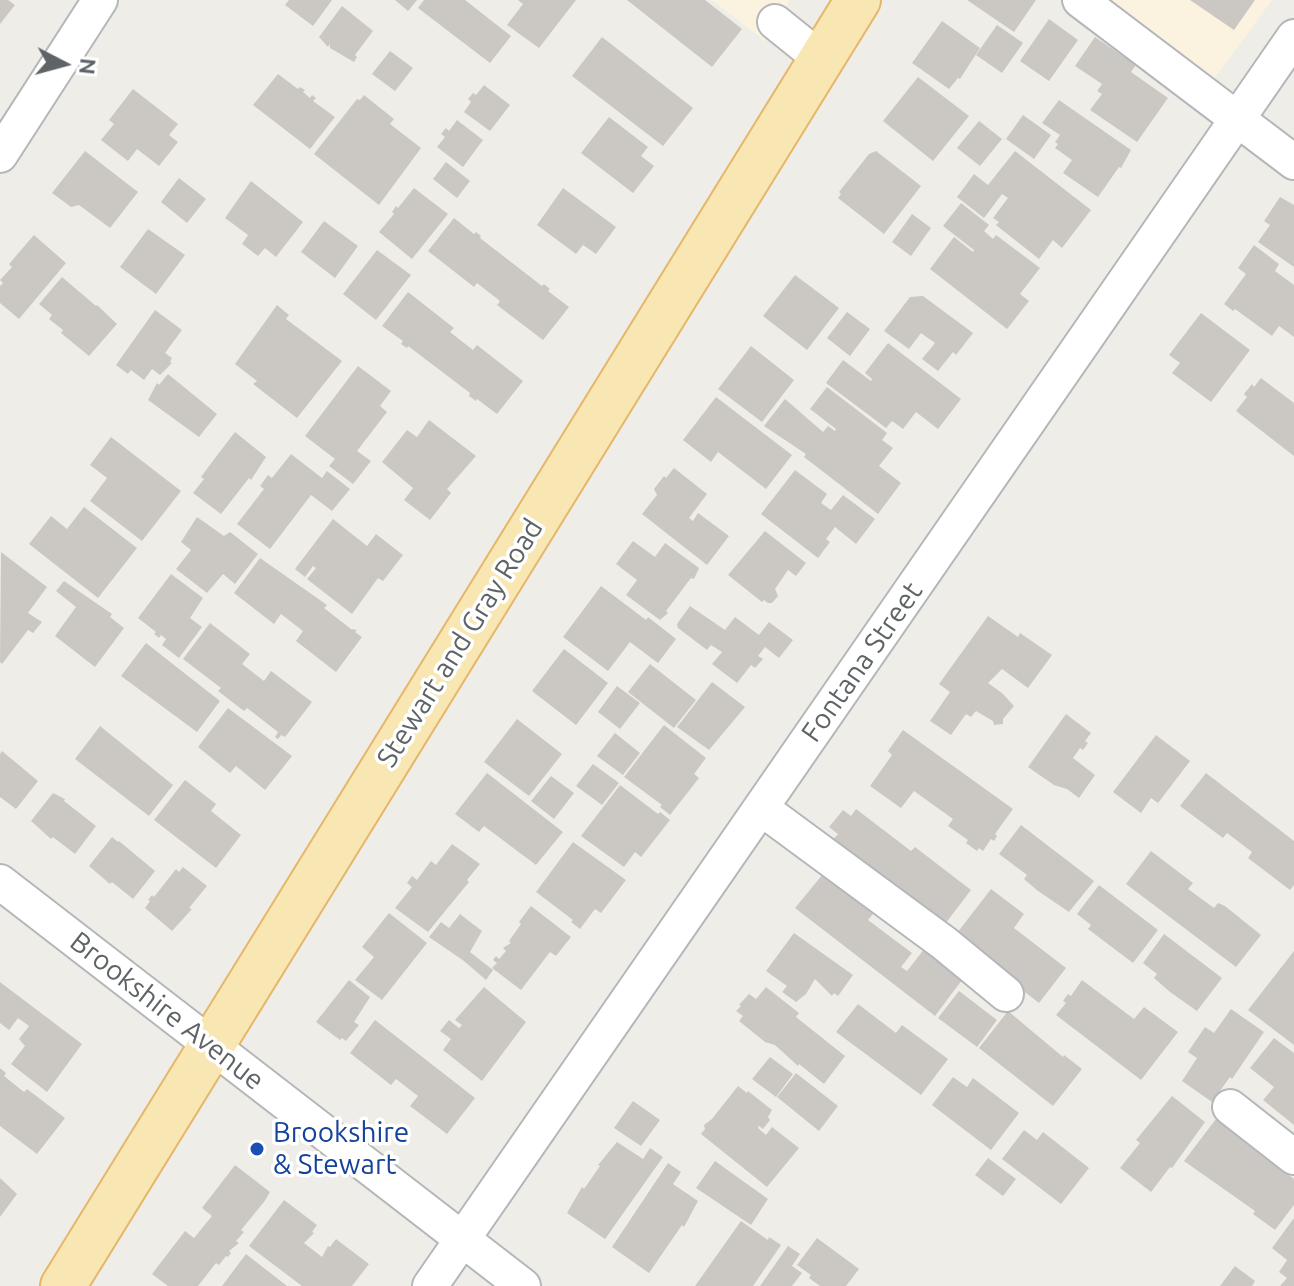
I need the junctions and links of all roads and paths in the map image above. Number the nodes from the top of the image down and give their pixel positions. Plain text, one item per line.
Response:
1 (100, 0) edge
2 (858, 0) edge
3 (1080, 0) edge
4 (775, 22) dead end
5 (1294, 37) edge
6 (821, 59) junction
7 (1238, 117) junction
8 (0, 155) edge
9 (1294, 162) edge
10 (761, 808) junction
11 (0, 882) edge
12 (1006, 994) dead end
13 (211, 1044) junction
14 (1230, 1107) dead end
15 (1294, 1157) edge
16 (462, 1240) junction
17 (63, 1286) edge
18 (430, 1286) edge
19 (523, 1286) edge

1 - 8 street
2 - 6 main road, Stewart and Gray Road
3 - 7 street
4 - 6 street
5 - 7 street, Fontana Street
6 - 13 main road, Stewart and Gray Road
7 - 9 street
7 - 10 street, Fontana Street
10 - 12 street
10 - 16 street, Fontana Street
11 - 13 street, Brookshire Avenue
13 - 16 street, Brookshire Avenue
13 - 17 main road, Stewart and Gray Road
14 - 15 street
16 - 18 street, Fontana Street
16 - 19 street, Brookshire Avenue

